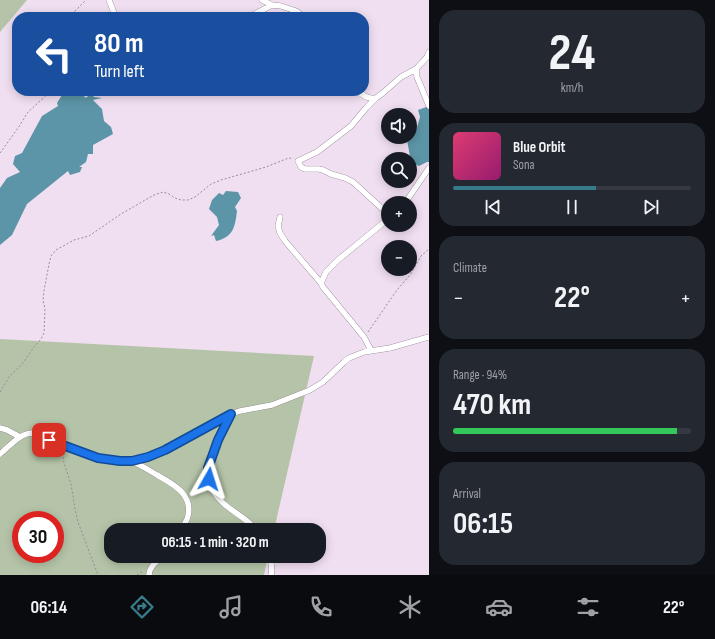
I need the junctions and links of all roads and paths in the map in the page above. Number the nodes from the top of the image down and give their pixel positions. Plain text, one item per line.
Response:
1 (86, 0) edge
2 (109, 0) edge
3 (262, 0) edge
4 (272, 5) junction
5 (74, 12) edge
6 (114, 12) edge
7 (259, 12) edge
8 (297, 12) edge
9 (429, 52) edge
10 (416, 69) junction
11 (46, 96) edge
12 (364, 96) edge
13 (376, 98) junction
14 (429, 106) edge
15 (0, 153) edge
16 (298, 161) junction
17 (429, 168) edge
18 (410, 196) edge
19 (381, 208) edge
20 (280, 217) dead end
21 (381, 225) edge
22 (429, 249) edge
23 (321, 283) junction
24 (364, 337) junction
25 (429, 337) edge
26 (371, 350) junction
27 (0, 392) edge
28 (231, 414) junction
29 (0, 428) edge
30 (20, 437) junction
31 (66, 446) junction
32 (0, 454) edge
33 (132, 461) junction
34 (185, 523) edge
35 (249, 523) edge
36 (155, 563) edge
37 (272, 563) edge
38 (98, 575) edge
39 (149, 575) edge
40 (271, 575) edge

1 - 5 path
2 - 6 street
3 - 4 street
4 - 7 street
4 - 8 street
9 - 10 street
10 - 13 street
10 - 14 street
11 - 15 path
12 - 13 street
13 - 16 street
16 - 19 street
16 - 27 path
17 - 18 street
20 - 23 street
21 - 23 street
22 - 24 path
23 - 24 street
24 - 26 street
25 - 26 street
26 - 28 street
28 - 33 street
28 - 35 street
29 - 30 street
30 - 31 street
30 - 32 street
31 - 33 street
31 - 38 path
33 - 34 street
36 - 39 street
37 - 40 street

